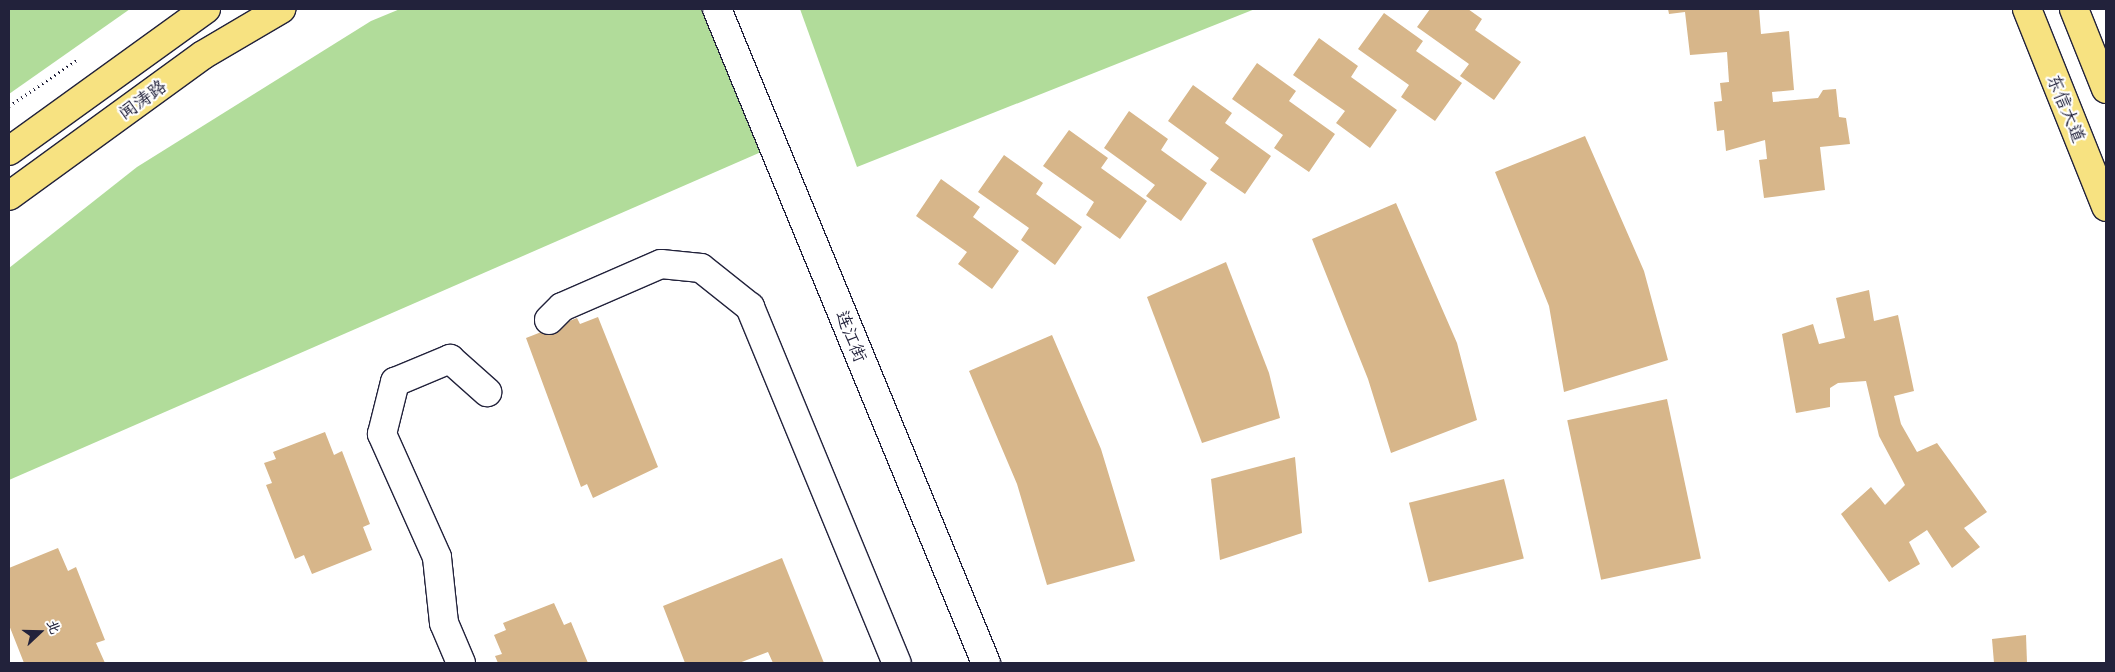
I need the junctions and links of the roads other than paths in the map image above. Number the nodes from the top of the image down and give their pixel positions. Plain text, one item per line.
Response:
1 (206, 9) edge
2 (281, 9) edge
3 (717, 9) edge
4 (2027, 9) edge
5 (2074, 9) edge
6 (2106, 89) edge
7 (9, 151) edge
8 (9, 196) edge
9 (2106, 208) edge
10 (549, 320) dead end
11 (487, 392) dead end
12 (461, 663) edge
13 (897, 663) edge
14 (986, 663) edge

1 - 7 main road, 闻涛路
2 - 8 main road, 闻涛路
3 - 14 street, 连江街
4 - 9 main road, 东信大道
5 - 6 main road
10 - 13 street
11 - 12 street

